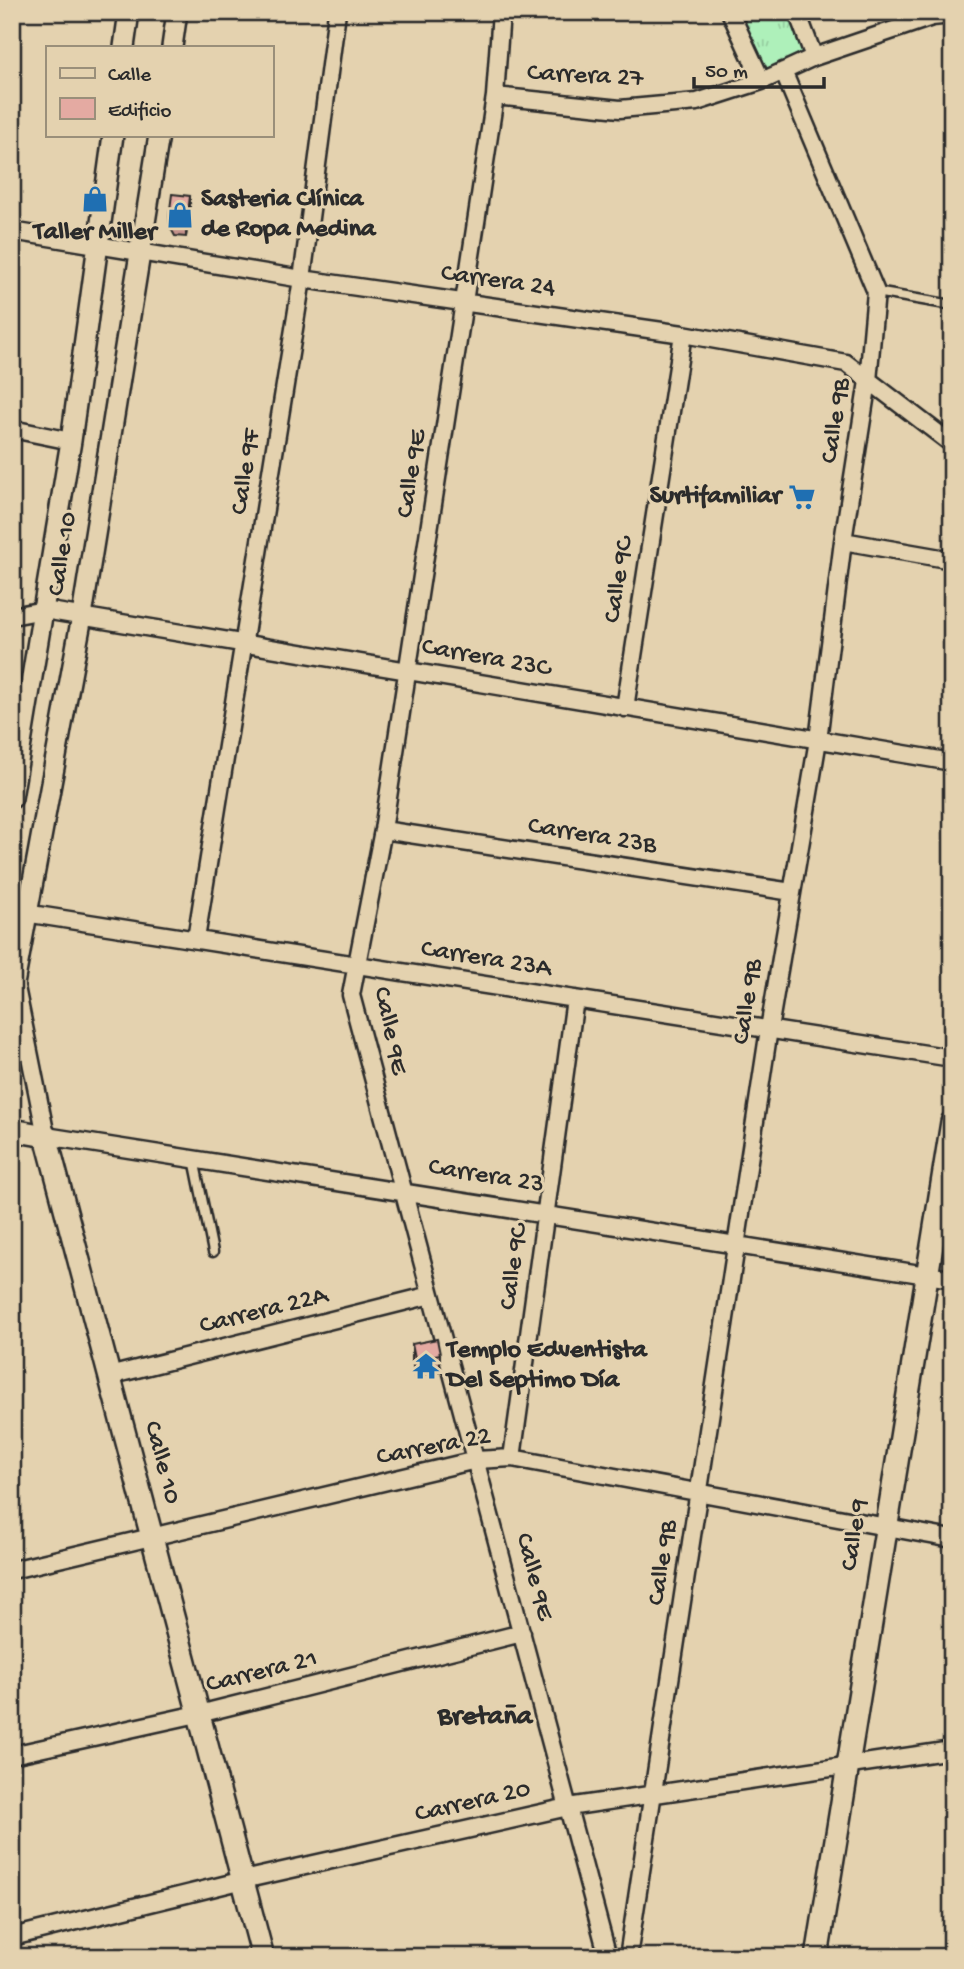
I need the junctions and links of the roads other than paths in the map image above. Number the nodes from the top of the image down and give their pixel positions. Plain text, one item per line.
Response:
1 (129, 12) edge
2 (177, 12) edge
3 (337, 12) edge
4 (501, 12) edge
5 (730, 12) edge
6 (797, 12) edge
7 (932, 15) edge
8 (952, 15) edge
9 (124, 46) edge
10 (172, 46) edge
11 (814, 57) junction
12 (783, 71) junction
13 (762, 81) junction
14 (495, 96) junction
15 (113, 136) edge
16 (159, 136) edge
17 (12, 230) edge
18 (99, 245) junction
19 (142, 252) junction
20 (302, 279) junction
21 (876, 292) junction
22 (464, 302) junction
23 (952, 304) edge
24 (683, 334) junction
25 (869, 381) junction
26 (12, 429) edge
27 (71, 441) junction
28 (952, 444) edge
29 (843, 541) junction
30 (952, 560) edge
31 (44, 610) junction
32 (12, 616) edge
33 (82, 616) junction
34 (244, 643) junction
35 (408, 671) junction
36 (625, 708) junction
37 (818, 740) junction
38 (952, 762) edge
39 (12, 798) edge
40 (383, 830) junction
41 (792, 892) junction
42 (19, 912) edge
43 (196, 939) junction
44 (356, 964) junction
45 (14, 988) edge
46 (575, 999) junction
47 (769, 1030) junction
48 (952, 1058) edge
49 (952, 1122) edge
50 (12, 1130) edge
51 (46, 1136) junction
52 (194, 1159) junction
53 (402, 1192) junction
54 (547, 1215) junction
55 (736, 1245) junction
56 (213, 1252) dead end
57 (929, 1276) junction
58 (952, 1279) edge
59 (431, 1296) junction
60 (109, 1376) junction
61 (512, 1458) junction
62 (476, 1460) junction
63 (701, 1491) junction
64 (885, 1527) junction
65 (153, 1538) junction
66 (952, 1539) edge
67 (12, 1570) edge
68 (522, 1633) junction
69 (198, 1714) junction
70 (952, 1750) edge
71 (12, 1755) edge
72 (848, 1766) junction
73 (652, 1794) junction
74 (568, 1807) junction
75 (243, 1880) junction
76 (12, 1937) edge
77 (263, 1957) edge
78 (608, 1957) edge
79 (628, 1957) edge
80 (817, 1957) edge

1 - 9 street
2 - 10 street
3 - 20 street, Calle 9F
4 - 14 street, Calle 9E
5 - 13 street
6 - 11 street
7 - 8 street, Carrera 27
7 - 11 street, Carrera 27
11 - 12 street, Carrera 27
12 - 13 street, Carrera 27
12 - 21 street, Calle 9B
13 - 14 street, Carrera 27
14 - 22 street, Calle 9E
15 - 18 street, Calle 10
16 - 19 street, Calle 10
17 - 18 street, Carrera 24
18 - 19 street, Carrera 24
18 - 27 street, Calle 10
19 - 20 street, Carrera 24
19 - 33 street, Calle 10
20 - 22 street, Carrera 24
20 - 34 street, Calle 9F
21 - 23 lane
21 - 25 street, Calle 9B
22 - 24 street, Carrera 24
22 - 35 street, Calle 9E
24 - 25 street, Carrera 24
24 - 36 street, Calle 9C
25 - 28 street, Carrera 24
25 - 29 street, Calle 9B
26 - 27 street
27 - 31 street, Calle 10
29 - 30 street
29 - 37 street, Calle 9B
31 - 32 street, Carrera 23C
31 - 33 street, Carrera 23C
31 - 39 street, Calle 10
33 - 34 street, Carrera 23C
33 - 42 street, Calle 10
34 - 35 street, Carrera 23C
34 - 43 street, Calle 9F
35 - 36 street, Carrera 23C
35 - 40 street, Calle 9E
36 - 37 street, Carrera 23C
37 - 38 street, Carrera 23C
37 - 41 street, Calle 9B
40 - 41 street, Carrera 23B
40 - 44 street, Calle 9E
41 - 47 street, Calle 9B
42 - 43 street, Carrera 23A
42 - 45 street, Calle 10
43 - 44 street, Carrera 23A
44 - 46 street, Carrera 23A
44 - 53 street, Calle 9E
45 - 51 street, Calle 10
46 - 47 street, Carrera 23A
46 - 54 street, Calle 9C
47 - 48 street, Carrera 23A
47 - 55 street, Calle 9B
49 - 57 main road, Calle 9
50 - 51 main road, Carrera 23
51 - 52 street, Carrera 23
51 - 60 main road, Calle 10
52 - 53 street, Carrera 23
52 - 56 lane
53 - 54 street, Carrera 23
53 - 59 street, Calle 9E
54 - 55 street, Carrera 23
54 - 61 street, Calle 9C
55 - 57 street, Carrera 23
55 - 63 street, Calle 9B
57 - 58 street, Carrera 23
57 - 64 main road, Calle 9
59 - 60 street, Carrera 22A
59 - 62 street, Calle 9E
60 - 65 main road, Calle 10
61 - 62 street, Carrera 22
61 - 63 street, Carrera 22
62 - 65 street, Carrera 22
62 - 68 street, Calle 9E
63 - 64 street, Carrera 22
63 - 73 street, Calle 9B
64 - 66 street, Carrera 22
64 - 72 main road, Calle 9
65 - 67 street, Carrera 22
65 - 69 main road, Calle 10
68 - 69 street, Carrera 21
68 - 74 street, Calle 9E
69 - 71 street, Carrera 21
69 - 75 main road, Calle 10
70 - 72 street, Carrera 20
72 - 73 street, Carrera 20
72 - 80 main road, Calle 9
73 - 74 street, Carrera 20
73 - 79 street, Calle 9B
74 - 75 street, Carrera 20
74 - 78 street, Calle 9E
75 - 76 street, Carrera 20
75 - 77 main road, Calle 10

